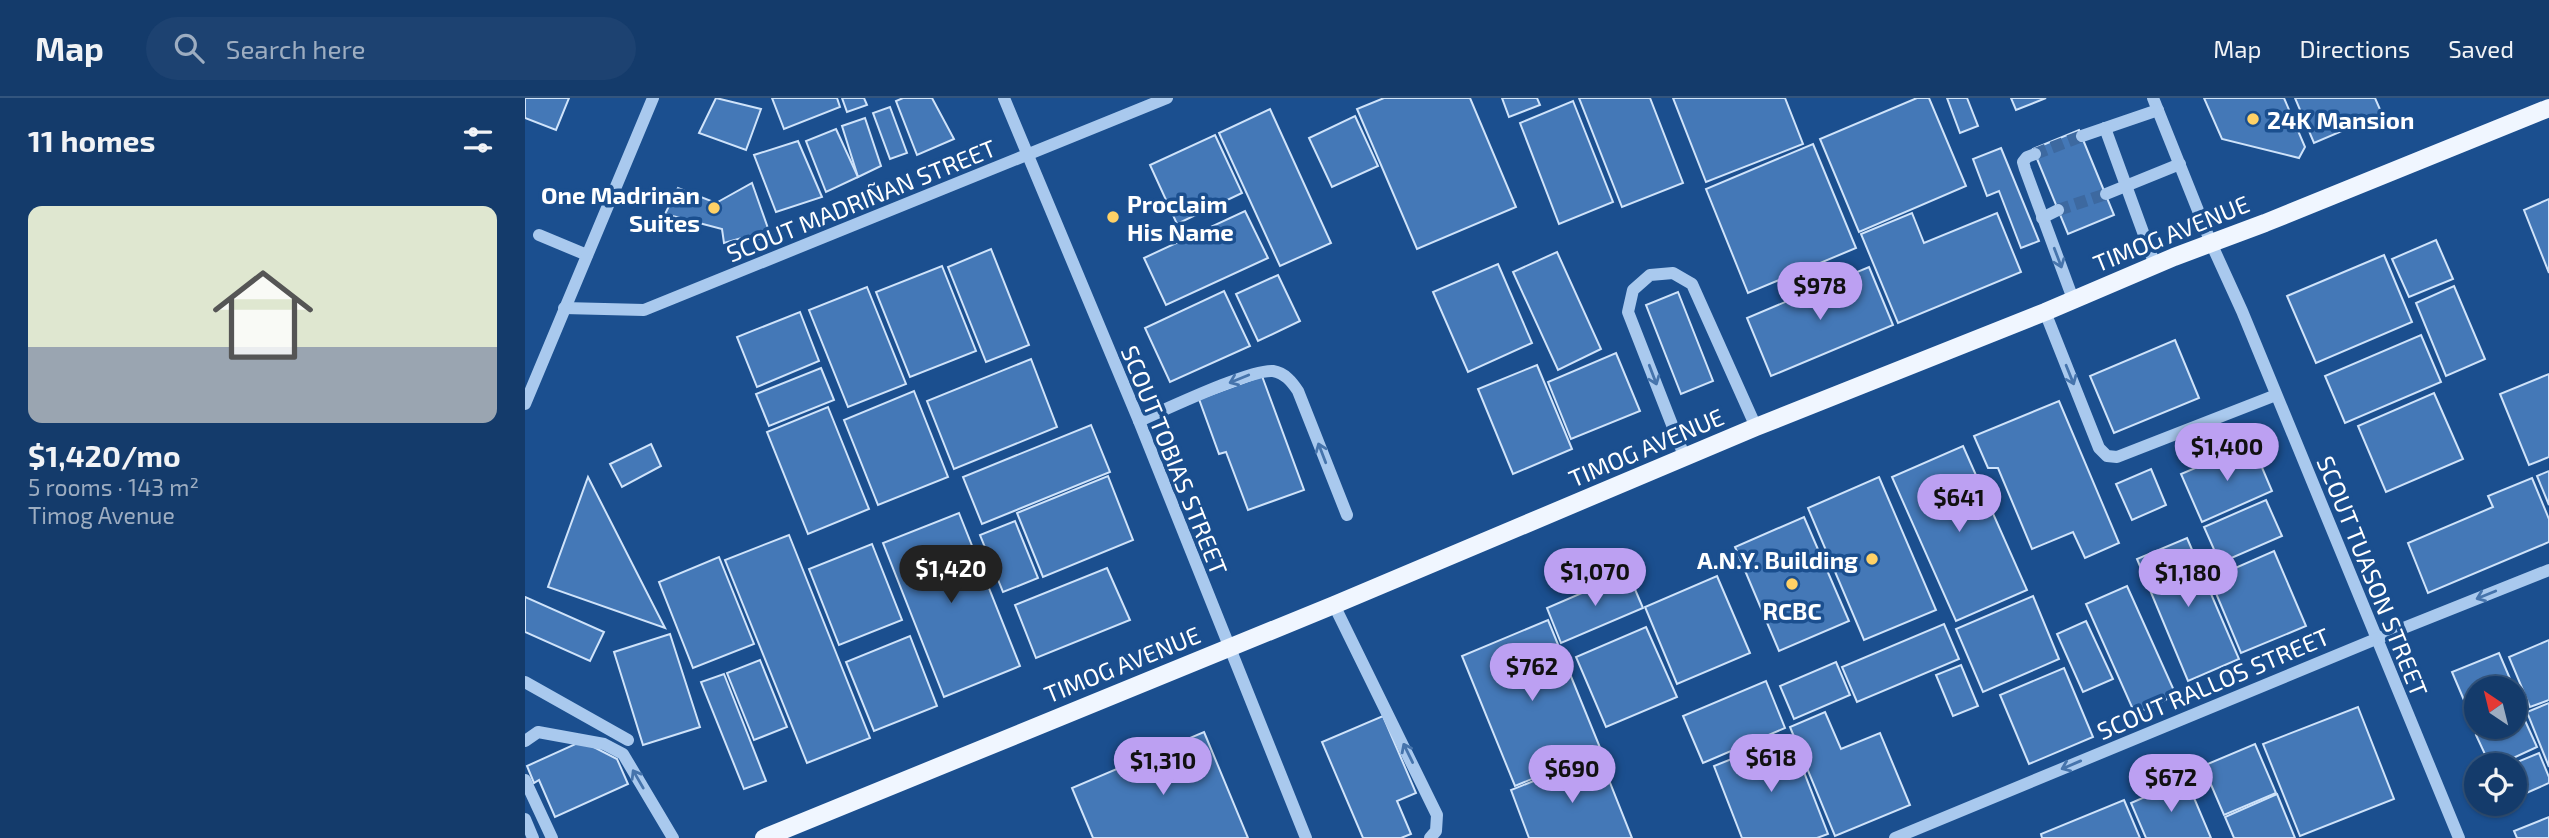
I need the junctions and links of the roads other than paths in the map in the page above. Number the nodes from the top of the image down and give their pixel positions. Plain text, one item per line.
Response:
1 (653, 98) edge
2 (1004, 98) edge
3 (1167, 98) edge
4 (2156, 104) edge
5 (2549, 107) edge
6 (2105, 128) junction
7 (2081, 136) tunnel mouth
8 (2035, 154) dead end
9 (1027, 155) junction
10 (2180, 164) junction
11 (2127, 185) junction
12 (2106, 194) tunnel mouth
13 (2058, 210) tunnel mouth
14 (2042, 218) junction
15 (539, 235) dead end
16 (2211, 243) junction
17 (587, 255) junction
18 (2155, 265) junction
19 (2073, 299) junction
20 (564, 308) junction
21 (2045, 312) junction
22 (2276, 395) junction
23 (525, 404) edge
24 (1139, 421) junction
25 (1756, 427) junction
26 (1685, 458) junction
27 (1347, 515) dead end
28 (2549, 570) edge
29 (1334, 604) junction
30 (2376, 639) junction
31 (1228, 647) junction
32 (525, 682) edge
33 (628, 740) dead end
34 (525, 741) edge
35 (525, 780) edge
36 (525, 819) edge
37 (530, 835) edge
38 (552, 838) edge
39 (673, 838) edge
40 (764, 838) edge
41 (1306, 838) edge
42 (1430, 838) edge
43 (1895, 838) edge
44 (2459, 838) edge

1 - 17 street
2 - 9 street, SCOUT TOBIAS STREET
3 - 9 street, SCOUT MADRIÑAN STREET
4 - 6 street
4 - 10 street, SCOUT TUASON STREET
5 - 16 main road, TIMOG AVENUE
6 - 7 street
6 - 11 street
8 - 14 street
9 - 20 street, SCOUT MADRIÑAN STREET
9 - 24 street, SCOUT TOBIAS STREET
10 - 11 street
10 - 16 street, SCOUT TUASON STREET
11 - 12 street
11 - 18 street
13 - 14 street
14 -> 19 street
15 - 17 street
16 - 18 main road, TIMOG AVENUE
16 - 22 street, SCOUT TUASON STREET
17 - 20 street
18 - 19 main road, TIMOG AVENUE
19 - 21 main road, TIMOG AVENUE
20 - 23 street
21 -> 22 street
21 - 25 main road, TIMOG AVENUE
22 - 30 street, SCOUT TUASON STREET
27 -> 24 street
24 - 31 street, SCOUT TOBIAS STREET
25 - 26 main road, TIMOG AVENUE
25 -> 26 street
26 - 29 main road, TIMOG AVENUE
28 -> 30 street, SCOUT RALLOS STREET
29 - 31 main road, TIMOG AVENUE
42 -> 29 street
30 -> 43 street, SCOUT RALLOS STREET
30 - 44 street, SCOUT TUASON STREET
31 - 40 main road, TIMOG AVENUE
31 - 41 street, SCOUT TOBIAS STREET
32 - 33 street
39 -> 34 street
35 - 38 street
36 - 37 street

